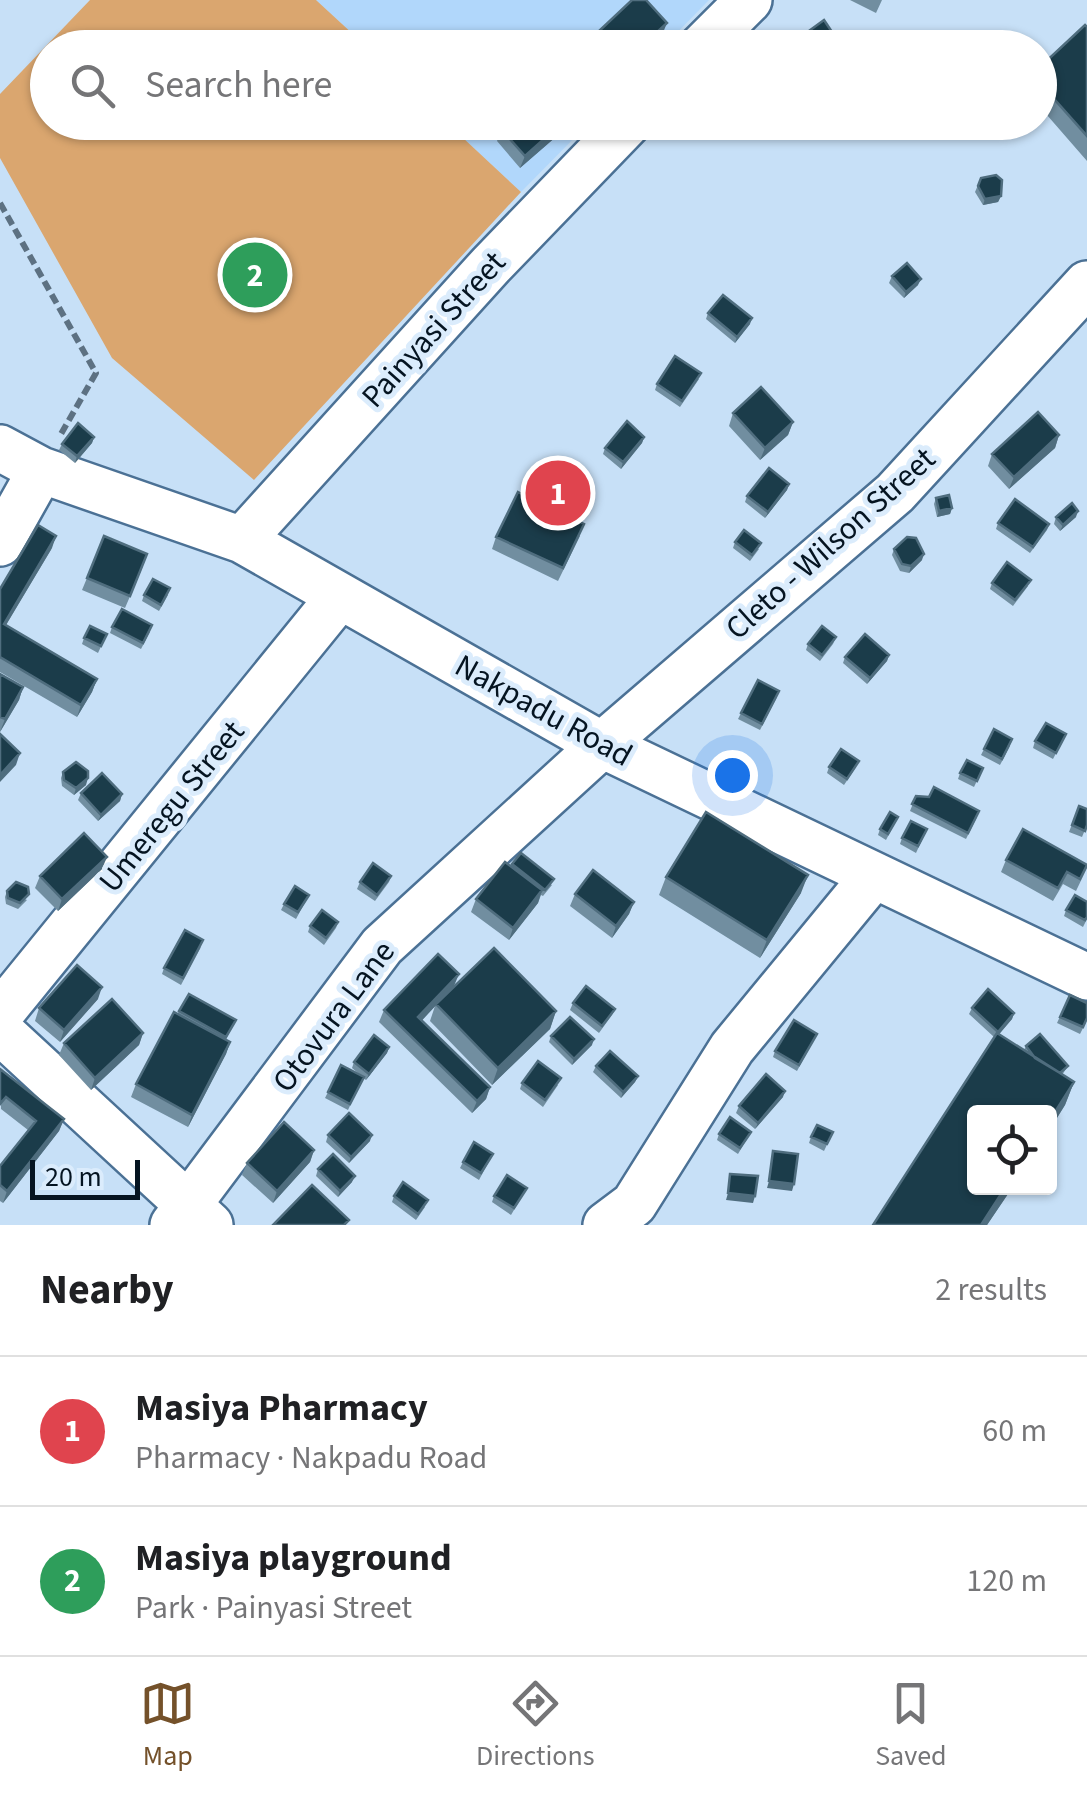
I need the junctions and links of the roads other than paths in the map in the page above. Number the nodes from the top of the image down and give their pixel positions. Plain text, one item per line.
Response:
1 (750, 0) edge
2 (720, 30) edge
3 (612, 140) edge
4 (1087, 284) edge
5 (0, 448) edge
6 (41, 470) junction
7 (242, 540) junction
8 (0, 543) edge
9 (340, 596) junction
10 (602, 745) junction
11 (872, 878) junction
12 (1087, 977) edge
13 (0, 1014) edge
14 (0, 1031) edge
15 (192, 1218) edge
16 (634, 1218) edge

1 - 2 street
3 - 7 street, Painyasi Street
4 - 10 street, Cleto - Wilson Street
5 - 6 street, Nakpadu Road
6 - 7 street, Nakpadu Road
6 - 8 street
7 - 9 street, Nakpadu Road
9 - 10 street, Nakpadu Road
9 - 13 street, Umeregu Street
10 - 11 street, Nakpadu Road
10 - 15 street, Otovura Lane
11 - 12 street, Nakpadu Road
11 - 16 street
14 - 15 street

